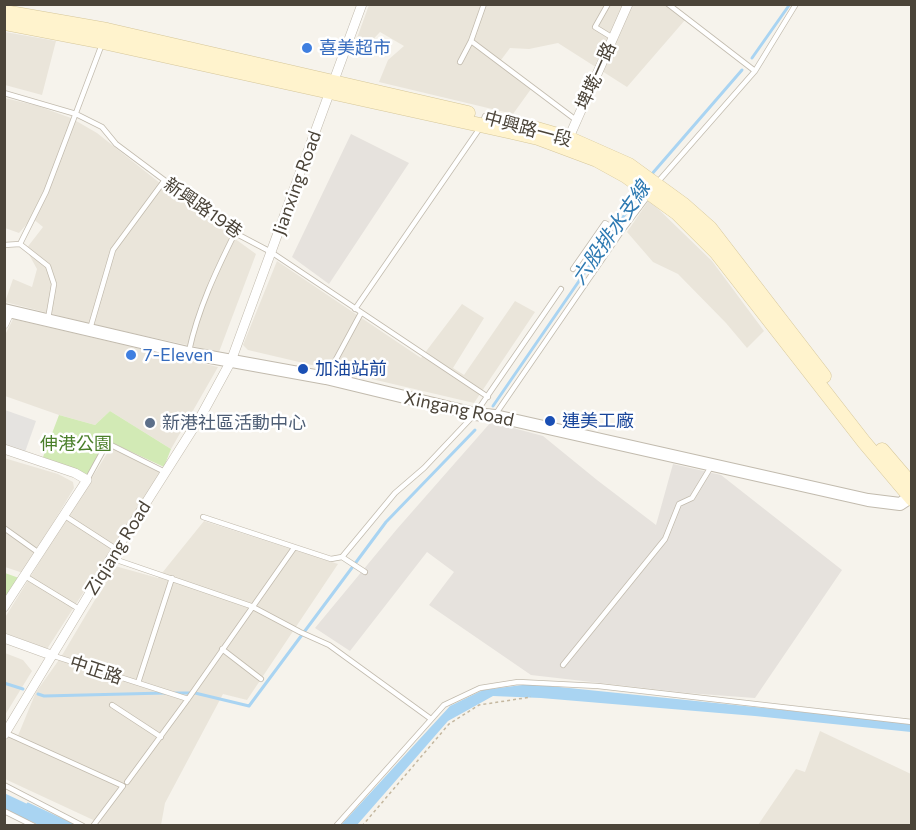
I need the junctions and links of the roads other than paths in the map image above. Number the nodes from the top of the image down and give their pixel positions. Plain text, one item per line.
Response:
1 (362, 4) edge
2 (484, 4) edge
3 (608, 4) edge
4 (628, 4) edge
5 (668, 4) edge
6 (796, 4) edge
7 (4, 12) edge
8 (23, 16) edge
9 (4, 23) edge
10 (105, 36) junction
11 (612, 38) junction
12 (471, 41) junction
13 (460, 62) dead end
14 (755, 71) junction
15 (332, 88) junction
16 (4, 93) edge
17 (76, 114) junction
18 (576, 120) junction
19 (484, 121) junction
20 (567, 143) junction
21 (164, 181) junction
22 (653, 188) junction
23 (621, 232) junction
24 (235, 233) junction
25 (20, 244) junction
26 (4, 245) edge
27 (271, 252) junction
28 (573, 268) dead end
29 (561, 289) dead end
30 (355, 309) junction
31 (7, 311) edge
32 (361, 313) junction
33 (48, 320) junction
34 (4, 324) edge
35 (90, 329) junction
36 (188, 353) junction
37 (231, 361) junction
38 (326, 378) junction
39 (488, 397) junction
40 (475, 414) junction
41 (495, 416) junction
42 (4, 449) edge
43 (712, 465) junction
44 (165, 472) junction
45 (87, 480) junction
46 (911, 494) edge
47 (65, 516) junction
48 (202, 517) dead end
49 (4, 528) edge
50 (294, 548) junction
51 (116, 549) junction
52 (39, 553) junction
53 (342, 556) junction
54 (111, 558) junction
55 (365, 573) dead end
56 (24, 576) junction
57 (172, 578) junction
58 (251, 606) junction
59 (4, 607) edge
60 (79, 609) junction
61 (4, 638) edge
62 (222, 649) junction
63 (51, 655) junction
64 (563, 664) dead end
65 (261, 679) dead end
66 (138, 683) junction
67 (189, 698) junction
68 (112, 705) dead end
69 (431, 719) junction
70 (912, 722) edge
71 (5, 734) edge
72 (161, 736) junction
73 (125, 784) junction
74 (4, 785) edge
75 (4, 811) edge
76 (34, 825) edge
77 (83, 825) edge
78 (93, 825) edge
79 (336, 825) edge

1 - 15 street, Jianxing Road
2 - 12 lane
3 - 11 lane
4 - 11 street, 埤墘一路
5 - 14 lane
6 - 14 lane
7 - 8 main road, 中興路一段
8 - 9 main road, 中興路一段
8 - 10 main road, 中興路一段
10 - 15 main road, 中興路一段
10 - 17 lane
11 - 18 street, 埤墘一路
12 - 13 lane
12 - 18 lane
14 - 22 lane
15 - 19 main road, 中興路一段
15 - 27 street, Jianxing Road
16 - 17 lane, 新興路19巷
17 - 21 lane, 新興路19巷
17 - 25 lane
18 - 20 street, 埤墘一路
19 - 20 main road, 中興路一段
19 - 30 lane
20 - 22 main road, 中興路一段
21 - 24 lane, 新興路19巷
21 - 35 lane
22 - 23 lane
22 - 46 main road, 中興路一段
23 - 28 lane
23 - 41 lane
24 - 27 lane, 新興路19巷
24 - 36 lane
25 - 26 lane
25 - 33 lane
27 - 30 lane, 新興路19巷
27 - 37 street, Jianxing Road
29 - 39 lane
30 - 32 lane, 新興路19巷
31 - 33 street, Xingang Road
31 - 34 street
32 - 38 lane
32 - 39 lane, 新興路19巷
33 - 35 street, Xingang Road
35 - 36 street, Xingang Road
36 - 37 street, Xingang Road
37 - 38 street, Xingang Road
37 - 44 street, Ziqiang Road
38 - 40 street, Xingang Road
39 - 40 lane
40 - 41 street, Xingang Road
40 - 53 lane
41 - 43 street, Xingang Road
42 - 45 street
43 - 46 street, Xingang Road
43 - 64 lane
44 - 45 lane
44 - 51 street, Ziqiang Road
45 - 47 street
47 - 51 lane
47 - 52 street
48 - 50 lane
49 - 52 lane
50 - 53 lane
50 - 58 lane
51 - 54 street, Ziqiang Road
52 - 56 street
53 - 55 lane
54 - 57 lane
54 - 60 street, Ziqiang Road
56 - 59 street
56 - 60 lane
57 - 58 lane
57 - 66 lane
58 - 62 lane
58 - 69 lane
60 - 63 street, Ziqiang Road
61 - 63 street, 中正路
62 - 65 lane
62 - 67 lane
63 - 66 lane, 中正路
63 - 71 street, Ziqiang Road
66 - 67 lane, 中正路
67 - 72 lane
68 - 72 lane
69 - 70 lane
69 - 79 lane
71 - 73 lane
72 - 73 lane
73 - 78 lane
74 - 77 lane
75 - 76 lane

